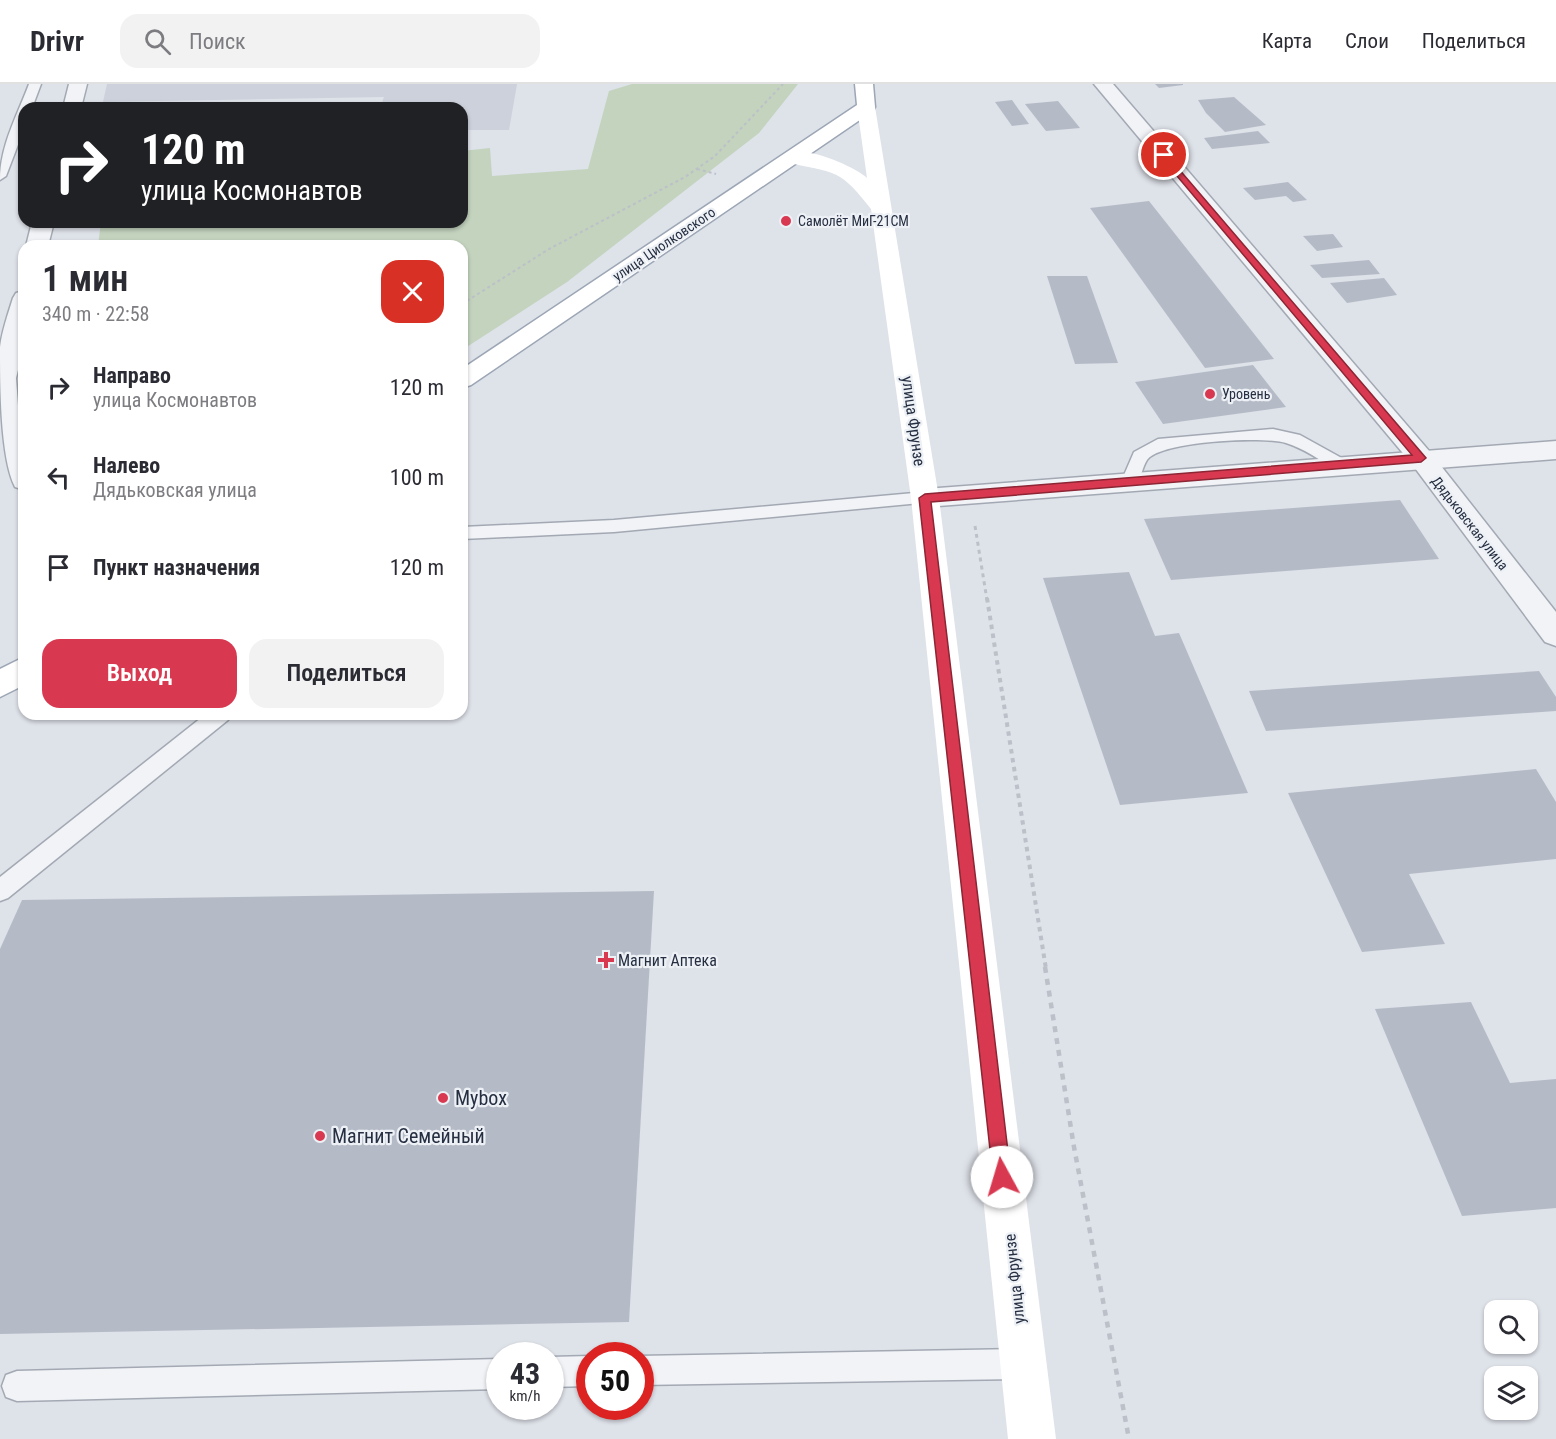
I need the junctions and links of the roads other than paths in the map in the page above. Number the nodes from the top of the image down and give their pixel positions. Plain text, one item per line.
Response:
1 (35, 84) edge
2 (78, 84) edge
3 (1103, 84) edge
4 (865, 96) edge
5 (28, 102) edge
6 (74, 102) edge
7 (18, 129) edge
8 (793, 158) junction
9 (0, 176) edge
10 (882, 210) junction
11 (18, 320) edge
12 (468, 376) edge
13 (2, 378) edge
14 (1556, 450) edge
15 (1421, 458) junction
16 (18, 460) edge
17 (1341, 465) junction
18 (1130, 482) junction
19 (925, 498) junction
20 (468, 533) edge
21 (1556, 633) edge
22 (18, 673) edge
23 (0, 685) edge
24 (214, 720) edge
25 (0, 891) edge
26 (1023, 1364) junction
27 (654, 1370) edge
28 (486, 1374) edge
29 (17, 1386) dead end
30 (1032, 1439) edge

1 - 5 lane
2 - 6 street
3 - 15 street, Дядьковская улица
4 - 8 main road, улица Циолковского
4 - 10 main road, улица Фрунзе
7 - 9 lane
8 - 10 main road
8 - 12 main road, улица Циолковского
10 - 19 main road, улица Фрунзе
11 - 13 street
13 - 16 street
14 - 15 street
15 - 17 street
15 - 21 street, Дядьковская улица
17 - 18 street
17 - 18 lane
18 - 19 street
19 - 20 lane
19 - 26 main road, улица Фрунзе
22 - 23 main road
24 - 25 lane
26 - 27 lane
26 - 30 main road, улица Фрунзе
28 - 29 lane

